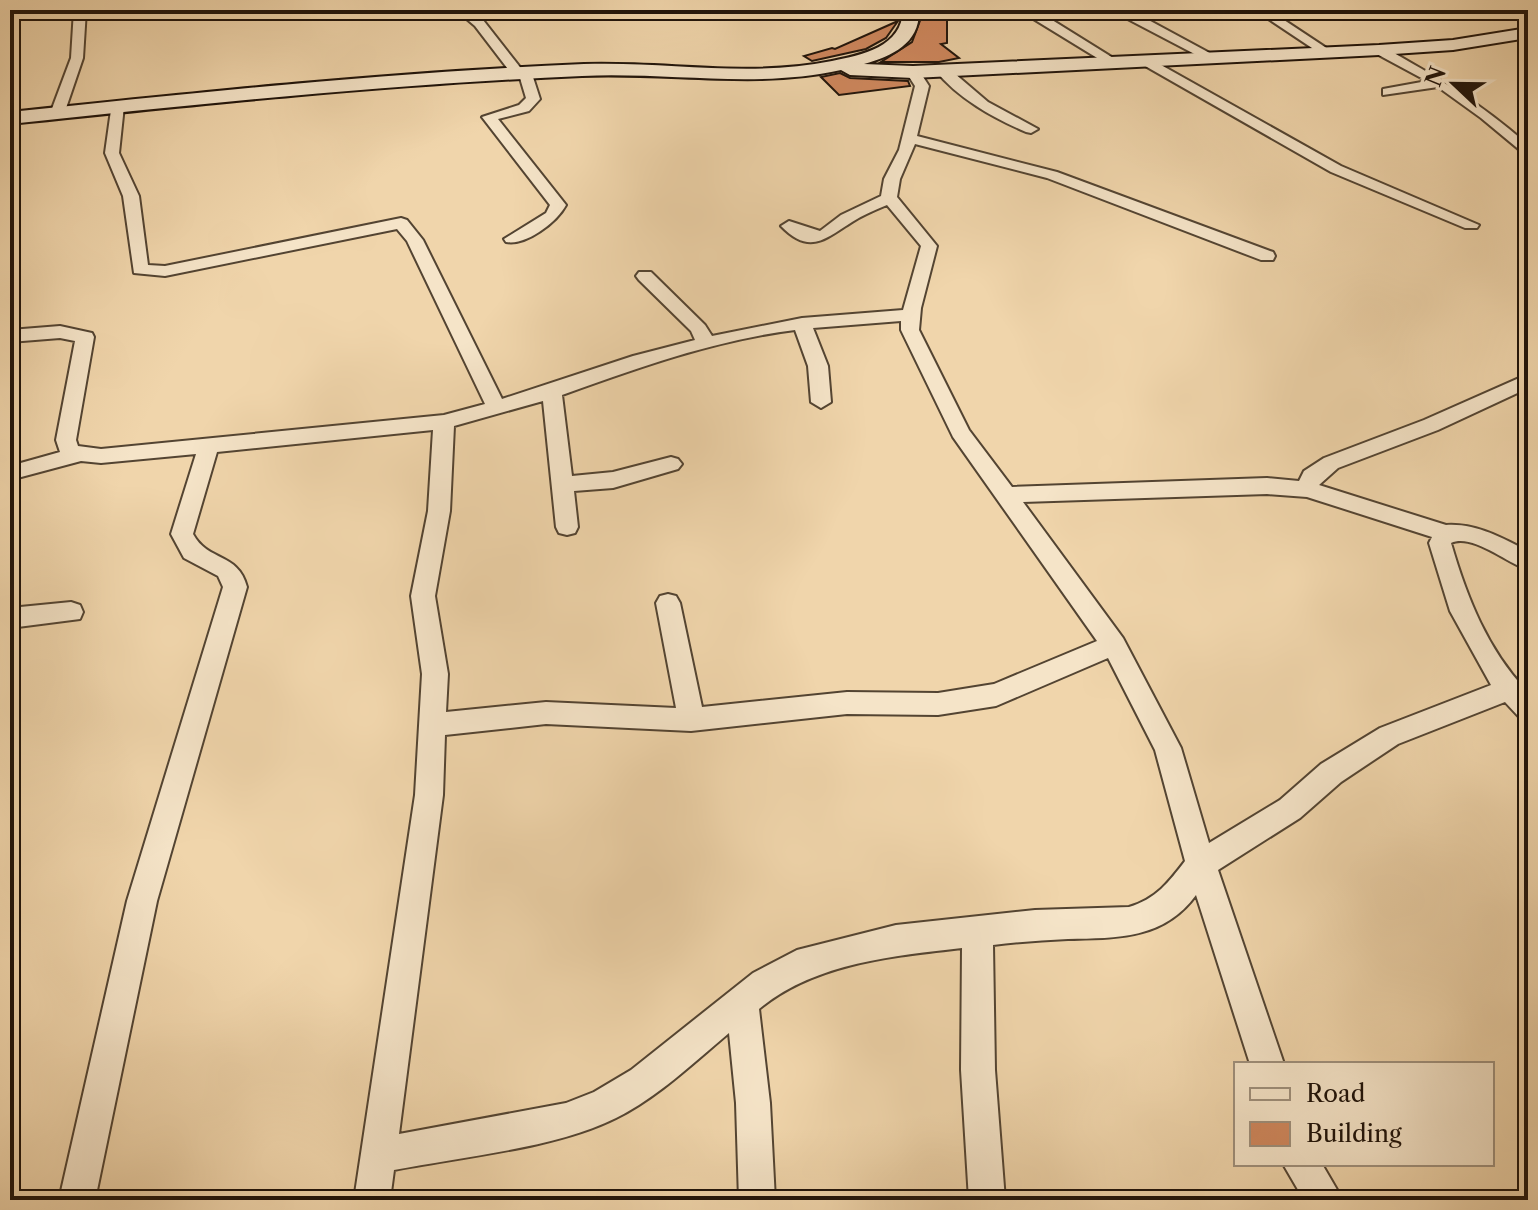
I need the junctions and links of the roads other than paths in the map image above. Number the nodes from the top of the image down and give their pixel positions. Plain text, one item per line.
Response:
1 (80, 10) edge
2 (462, 10) edge
3 (911, 10) edge
4 (1261, 10) edge
5 (1031, 12) dead end
6 (1126, 13) dead end
7 (1528, 33) edge
8 (883, 50) junction
9 (1379, 50) junction
10 (1328, 53) junction
11 (1211, 57) junction
12 (1145, 60) junction
13 (1112, 61) junction
14 (818, 69) junction
15 (942, 70) junction
16 (906, 71) junction
17 (523, 74) junction
18 (1440, 83) junction
19 (1388, 92) dead end
20 (117, 106) junction
21 (57, 114) junction
22 (10, 118) edge
23 (1031, 129) dead end
24 (908, 138) junction
25 (1528, 153) edge
26 (889, 198) junction
27 (1471, 225) dead end
28 (789, 226) dead end
29 (512, 239) dead end
30 (1267, 256) dead end
31 (645, 276) dead end
32 (910, 315) junction
33 (802, 323) junction
34 (10, 336) edge
35 (705, 342) junction
36 (1528, 380) edge
37 (552, 392) junction
38 (821, 402) dead end
39 (496, 407) junction
40 (444, 422) junction
41 (209, 444) junction
42 (79, 454) junction
43 (671, 464) dead end
44 (10, 473) edge
45 (564, 484) junction
46 (1307, 489) junction
47 (1008, 495) junction
48 (567, 527) dead end
49 (1445, 533) junction
50 (1528, 561) edge
51 (668, 603) dead end
52 (71, 612) dead end
53 (10, 618) edge
54 (1114, 645) junction
55 (1507, 690) junction
56 (1528, 709) edge
57 (691, 720) junction
58 (433, 725) junction
59 (1201, 864) junction
60 (978, 931) junction
61 (742, 1004) junction
62 (1266, 1062) edge
63 (378, 1155) junction
64 (1302, 1166) edge
65 (77, 1200) edge
66 (372, 1200) edge
67 (757, 1200) edge
68 (987, 1200) edge
69 (1325, 1200) edge

1 - 21 street
2 - 17 street
3 - 8 street
4 - 10 street
5 - 13 street
6 - 11 street
7 - 9 street
8 - 14 street
8 - 16 street
9 - 10 street
9 - 18 street
10 - 11 street
11 - 12 street
12 - 13 street
12 - 27 street
13 - 15 street
14 - 16 street
14 - 17 street
15 - 16 street
15 - 23 street
16 - 24 street
17 - 20 street
17 - 29 street
18 - 19 street
18 - 25 street
20 - 21 street
20 - 39 street
21 - 22 street
24 - 26 street
24 - 30 street
26 - 28 street
26 - 32 street
31 - 35 street
32 - 33 street
32 - 47 street
33 - 35 street
33 - 38 street
34 - 42 street
35 - 37 street
36 - 46 street
37 - 39 street
37 - 45 street
39 - 40 street
40 - 41 street
40 - 58 street
41 - 42 street
41 - 65 street
42 - 44 street
43 - 45 street
45 - 48 street
46 - 47 street
46 - 49 street
47 - 54 street
49 - 50 street
49 - 55 street
51 - 57 street
52 - 53 street
54 - 57 street
54 - 59 street
55 - 56 street
55 - 59 street
57 - 58 street
58 - 63 street
59 - 60 street
59 - 62 street
60 - 61 street
60 - 68 street
61 - 63 street
61 - 67 street
63 - 66 street
64 - 69 street

